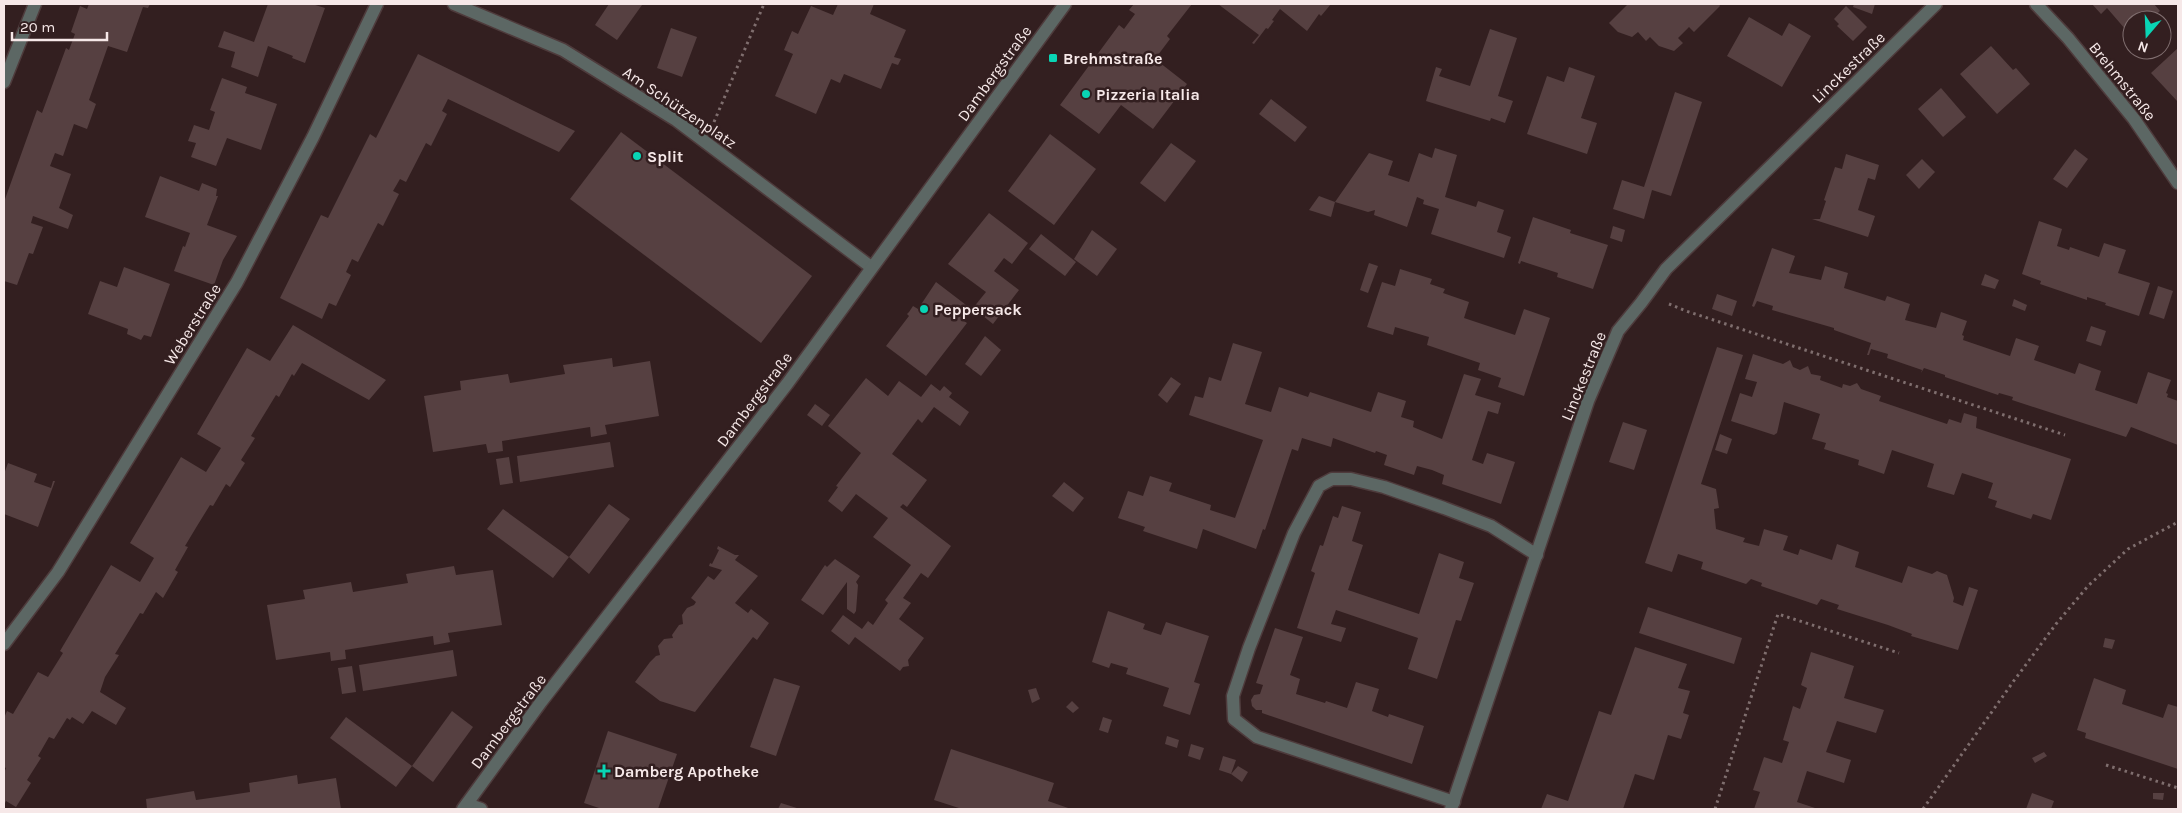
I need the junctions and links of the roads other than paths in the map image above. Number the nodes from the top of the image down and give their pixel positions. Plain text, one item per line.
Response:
1 (35, 4) edge
2 (378, 4) edge
3 (454, 4) edge
4 (1065, 4) edge
5 (1936, 4) edge
6 (2036, 4) edge
7 (4, 82) edge
8 (2178, 183) edge
9 (871, 267) junction
10 (1537, 555) junction
11 (4, 644) edge
12 (1452, 806) edge
13 (465, 807) edge
14 (482, 809) edge

1 - 7 street
2 - 11 street, Weberstraße
3 - 9 street, Am Schützenplatz
4 - 9 street, Dambergstraße
5 - 10 street, Linckestraße
6 - 8 street, Brehmstraße
9 - 13 street, Dambergstraße
10 - 12 street, Linckestraße
10 - 12 street
13 - 14 street

